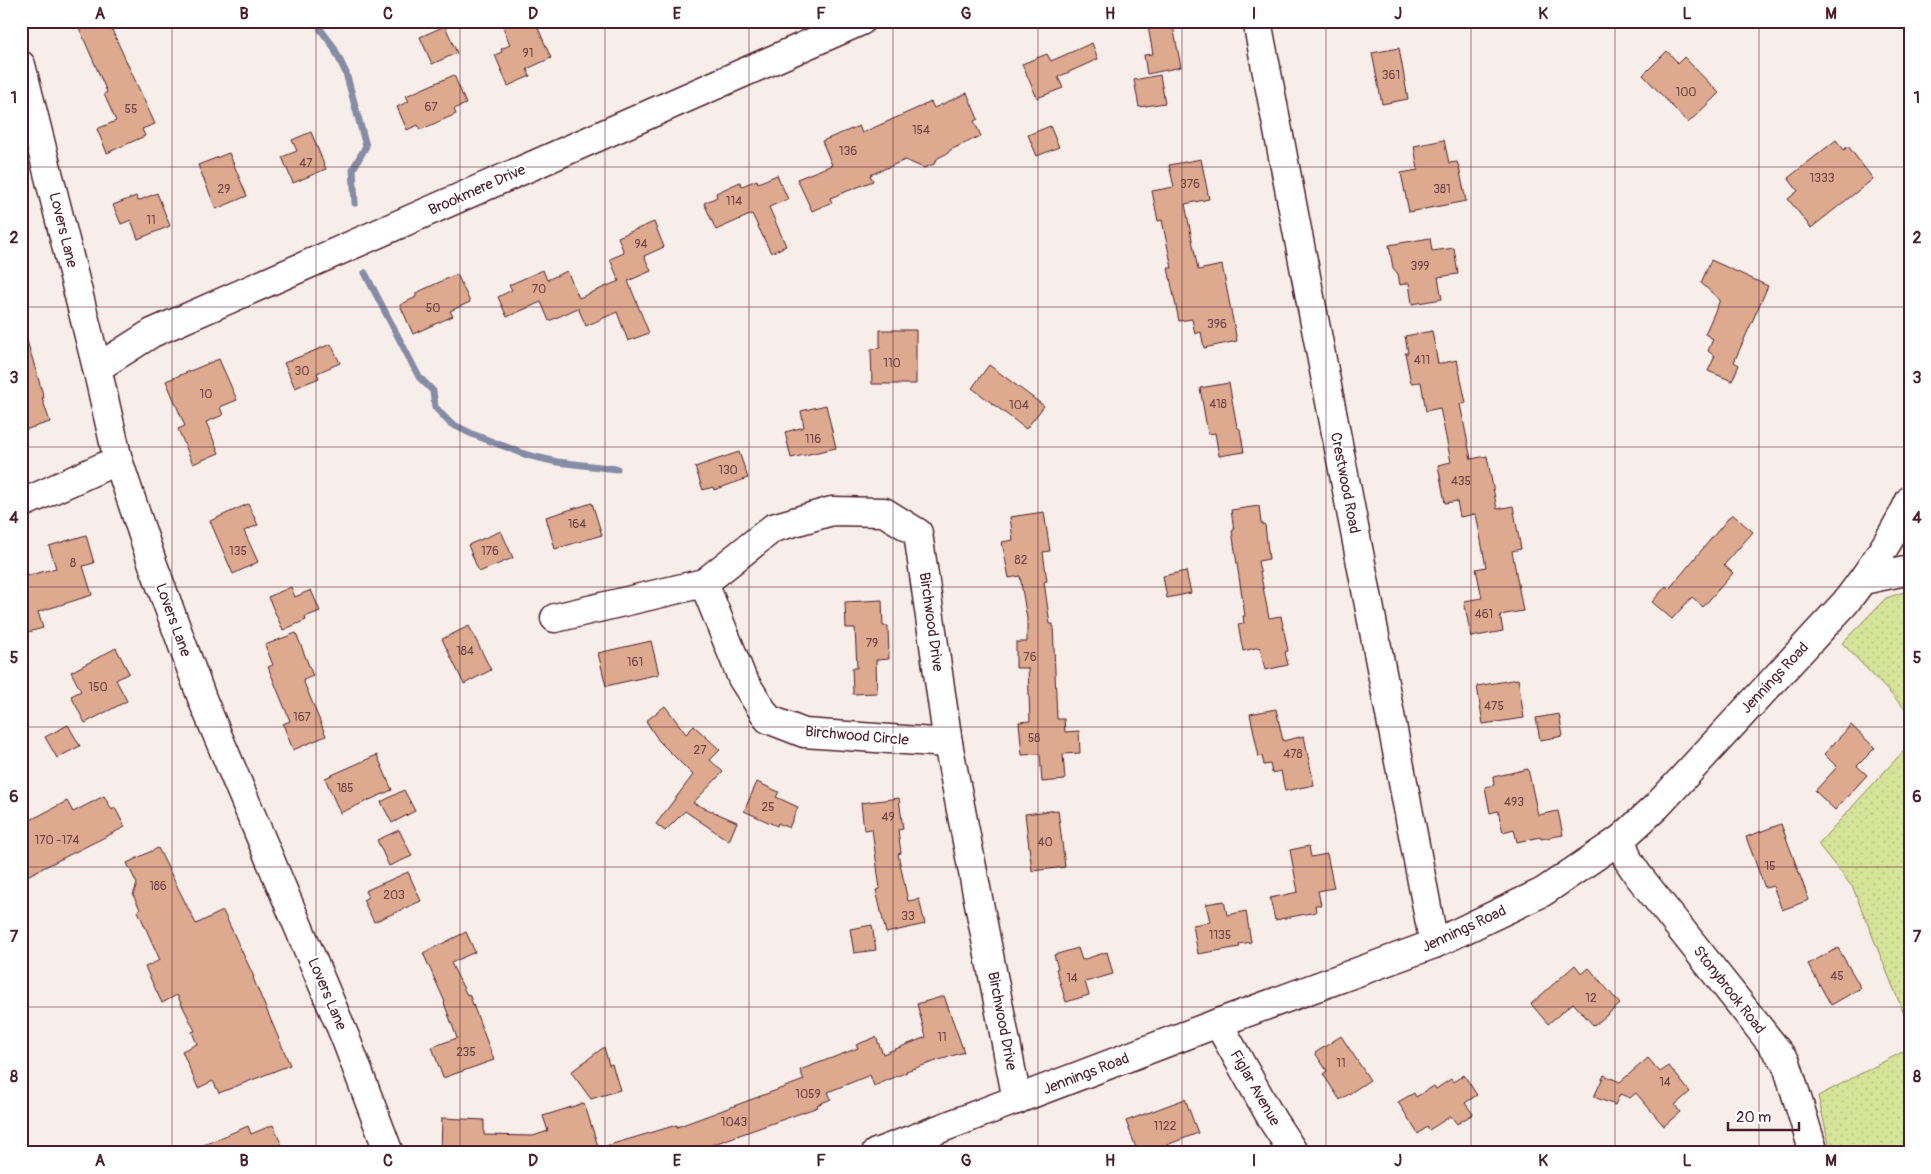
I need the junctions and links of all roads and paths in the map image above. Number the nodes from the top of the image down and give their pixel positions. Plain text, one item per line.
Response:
1 (861, 21) edge
2 (1257, 21) edge
3 (21, 65) edge
4 (97, 368) junction
5 (118, 460) junction
6 (1910, 500) edge
7 (21, 504) edge
8 (1910, 570) edge
9 (1863, 580) junction
10 (704, 583) junction
11 (555, 618) dead end
12 (948, 743) junction
13 (1621, 839) junction
14 (1434, 944) junction
15 (1218, 1023) junction
16 (1017, 1100) junction
17 (389, 1153) edge
18 (876, 1153) edge
19 (1294, 1153) edge
20 (1814, 1153) edge

1 - 4 street, Brookmere Drive
2 - 14 street, Crestwood Road
3 - 4 street, Lovers Lane
4 - 5 street, Lovers Lane
5 - 7 street
5 - 17 street, Lovers Lane
6 - 9 street, Jennings Road
8 - 9 street
9 - 13 street, Jennings Road
10 - 11 street, Birchwood Drive
10 - 12 street, Birchwood Circle
10 - 12 street, Birchwood Drive
12 - 16 street, Birchwood Drive
13 - 14 street, Jennings Road
13 - 20 street, Stonybrook Road
14 - 15 street, Jennings Road
15 - 16 street, Jennings Road
15 - 19 street, Figlar Avenue
16 - 18 street, Jennings Road

